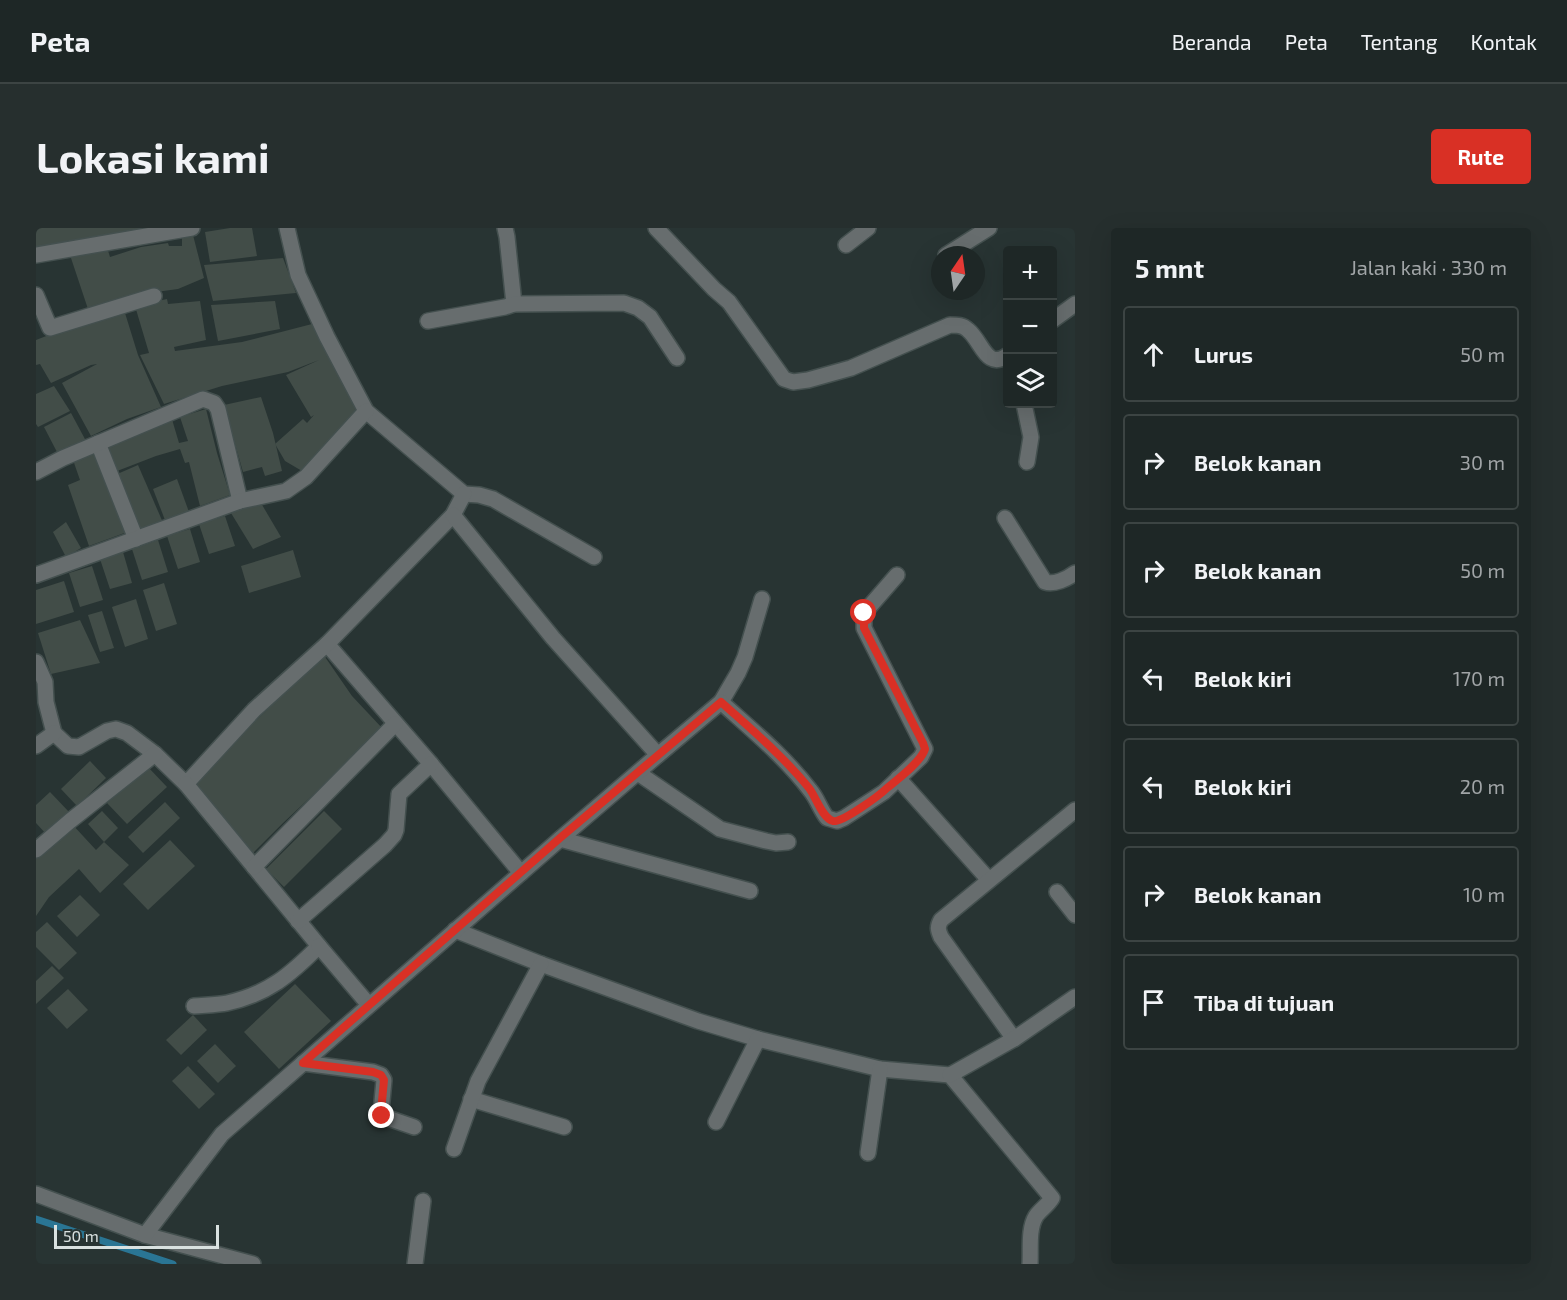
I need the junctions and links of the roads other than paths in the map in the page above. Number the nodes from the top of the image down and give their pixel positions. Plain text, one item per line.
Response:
1 (192, 228) edge
2 (287, 228) edge
3 (505, 228) edge
4 (656, 228) edge
5 (868, 228) edge
6 (989, 228) edge
7 (846, 245) dead end
8 (961, 246) edge
9 (36, 255) edge
10 (36, 295) edge
11 (154, 296) dead end
12 (514, 304) junction
13 (1075, 304) edge
14 (1057, 317) edge
15 (428, 321) dead end
16 (677, 358) dead end
17 (1003, 360) edge
18 (1025, 408) edge
19 (366, 411) junction
20 (98, 443) junction
21 (1027, 462) dead end
22 (38, 468) edge
23 (464, 494) junction
24 (240, 501) junction
25 (453, 515) junction
26 (1005, 518) dead end
27 (136, 539) junction
28 (594, 557) dead end
29 (1075, 573) edge
30 (36, 575) edge
31 (897, 575) dead end
32 (762, 599) dead end
33 (327, 644) junction
34 (36, 662) edge
35 (721, 702) junction
36 (395, 724) junction
37 (54, 733) junction
38 (36, 746) edge
39 (155, 754) junction
40 (658, 755) junction
41 (431, 764) junction
42 (638, 773) junction
43 (898, 778) junction
44 (186, 784) junction
45 (1075, 810) edge
46 (560, 838) junction
47 (789, 842) dead end
48 (36, 850) edge
49 (254, 867) junction
50 (521, 873) junction
51 (989, 880) junction
52 (750, 891) dead end
53 (1057, 892) dead end
54 (1075, 915) edge
55 (298, 921) junction
56 (455, 930) junction
57 (319, 946) junction
58 (541, 964) junction
59 (1075, 997) edge
60 (369, 1005) junction
61 (194, 1006) dead end
62 (758, 1039) junction
63 (1014, 1040) junction
64 (303, 1063) junction
65 (880, 1070) junction
66 (950, 1075) junction
67 (471, 1099) junction
68 (716, 1122) dead end
69 (414, 1127) dead end
70 (564, 1127) dead end
71 (454, 1149) dead end
72 (868, 1153) dead end
73 (36, 1194) edge
74 (423, 1201) dead end
75 (145, 1235) junction
76 (253, 1264) edge
77 (415, 1264) edge
78 (1030, 1264) edge

1 - 9 street
2 - 19 street
3 - 12 street
4 - 17 street
5 - 7 street
6 - 8 street
10 - 11 street
12 - 15 street
12 - 16 street
13 - 14 street
18 - 21 street
19 - 23 street
19 - 24 street
20 - 22 street
20 - 24 street
20 - 27 street
23 - 25 street
23 - 28 street
24 - 27 street
25 - 33 street
25 - 40 street
26 - 29 street
27 - 30 street
31 - 43 street
32 - 35 street
33 - 36 street
33 - 44 street
34 - 37 street
35 - 40 street
35 - 43 street
36 - 41 street
36 - 49 street
37 - 38 street
37 - 39 street
39 - 44 street
39 - 48 street
40 - 42 street
41 - 50 street
41 - 55 street
42 - 46 street
42 - 47 street
43 - 51 street
44 - 49 street
45 - 51 street
46 - 50 street
46 - 52 street
49 - 55 street
50 - 56 street
51 - 63 street
53 - 54 street
55 - 57 street
56 - 58 street
56 - 60 street
57 - 60 street
57 - 61 street
58 - 62 street
58 - 67 street
59 - 63 street
60 - 64 street
62 - 65 street
62 - 68 street
63 - 66 street
64 - 69 street
64 - 75 street
65 - 66 street
65 - 72 street
66 - 78 street
67 - 70 street
67 - 71 street
73 - 75 street
74 - 77 street
75 - 76 street

